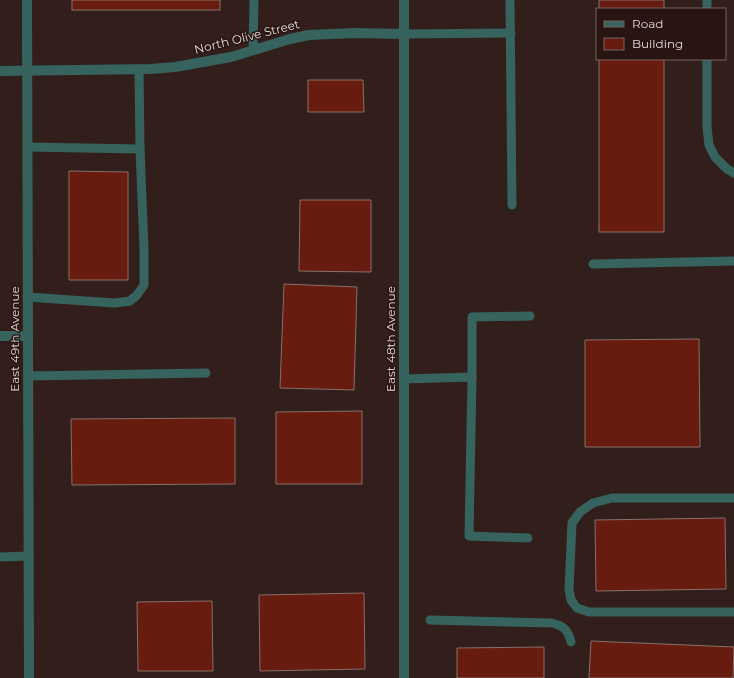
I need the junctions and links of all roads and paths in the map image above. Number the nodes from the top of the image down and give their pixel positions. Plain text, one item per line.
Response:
1 (27, 0) edge
2 (254, 0) edge
3 (404, 0) edge
4 (510, 0) edge
5 (511, 33) junction
6 (404, 34) junction
7 (253, 50) junction
8 (707, 60) edge
9 (139, 69) junction
10 (0, 70) edge
11 (28, 70) junction
12 (28, 147) junction
13 (140, 149) junction
14 (734, 173) edge
15 (512, 205) dead end
16 (734, 260) edge
17 (592, 264) dead end
18 (28, 297) junction
19 (530, 316) dead end
20 (0, 336) edge
21 (28, 336) junction
22 (206, 373) dead end
23 (28, 376) junction
24 (472, 377) junction
25 (404, 379) junction
26 (734, 498) edge
27 (528, 538) dead end
28 (0, 556) edge
29 (29, 556) junction
30 (734, 612) edge
31 (430, 620) dead end
32 (571, 642) dead end
33 (29, 678) edge
34 (404, 678) edge

1 - 11 street, East 49th Avenue
2 - 7 lane
3 - 6 street, East 48th Avenue
4 - 5 lane
5 - 6 lane
5 - 15 lane
6 - 7 street, North Olive Street
6 - 25 street, East 48th Avenue
7 - 9 street, North Olive Street
8 - 14 lane
9 - 11 street, North Olive Street
9 - 13 lane
10 - 11 street, North Olive Street
11 - 12 street, East 49th Avenue
12 - 13 lane
12 - 18 street, East 49th Avenue
13 - 18 lane
16 - 17 lane
18 - 21 street, East 49th Avenue
19 - 24 lane
20 - 21 street
21 - 23 street, East 49th Avenue
22 - 23 lane
23 - 29 street, East 49th Avenue
24 - 25 lane
24 - 27 lane
25 - 34 street, East 48th Avenue
26 - 30 lane
28 - 29 lane
29 - 33 street, East 49th Avenue
31 - 32 lane

